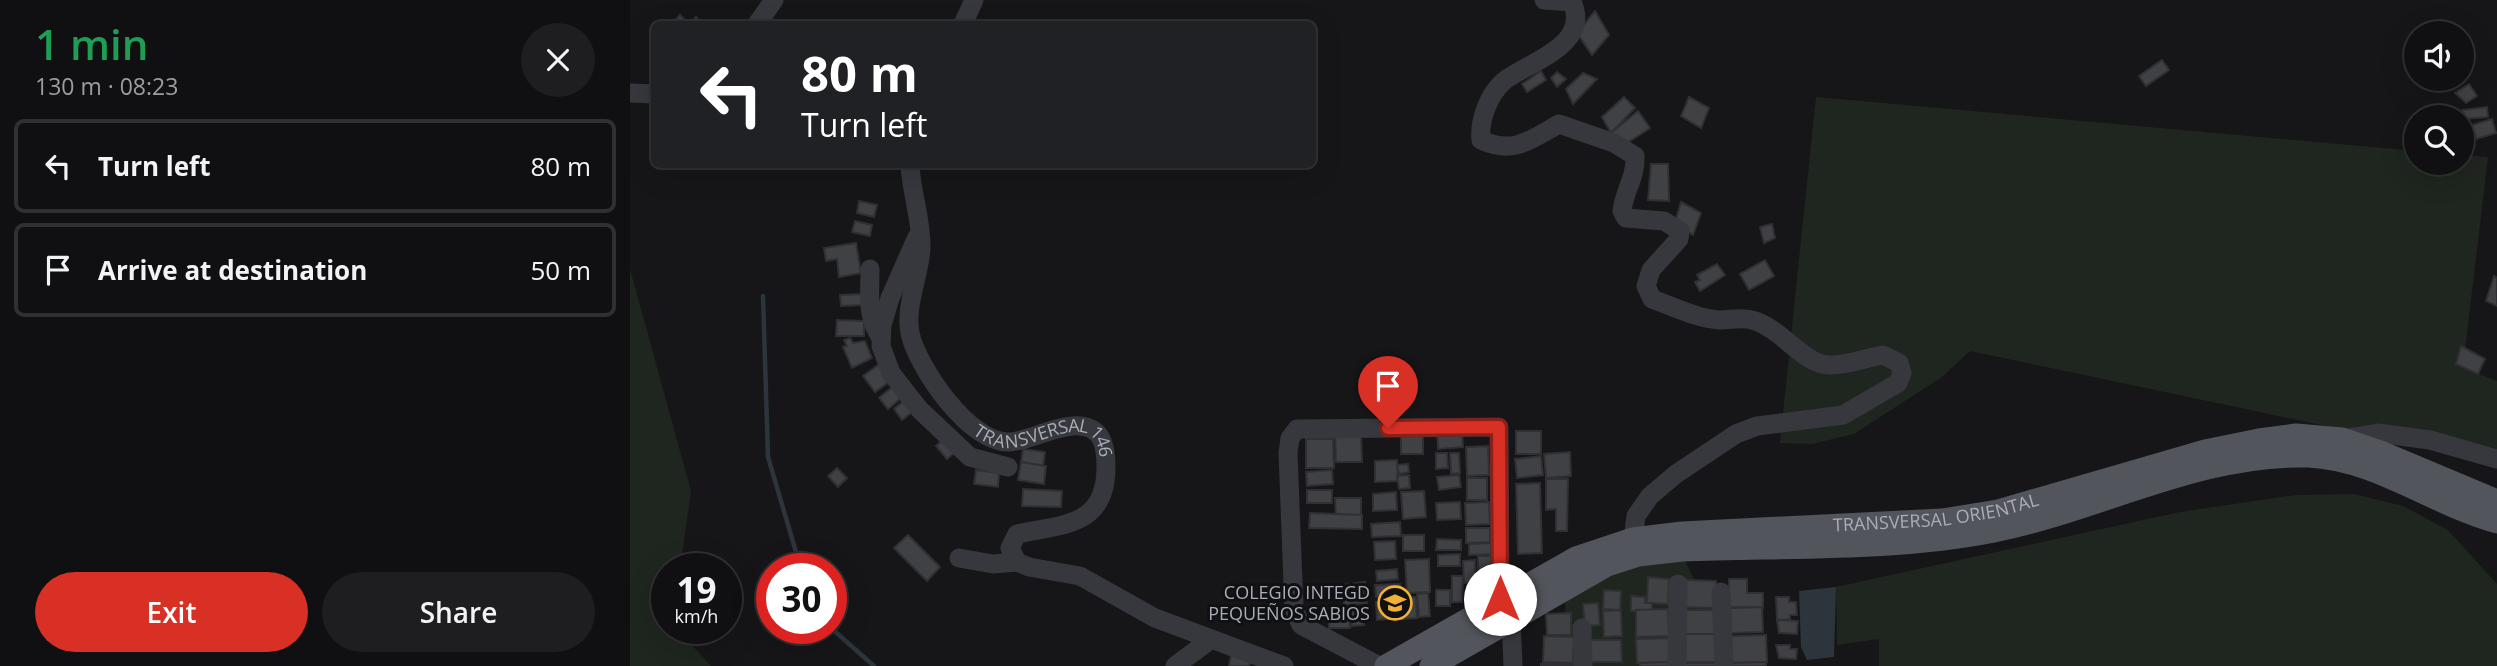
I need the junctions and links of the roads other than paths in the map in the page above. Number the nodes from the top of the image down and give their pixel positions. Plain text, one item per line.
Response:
1 (774, 0) edge
2 (974, 0) edge
3 (1544, 0) edge
4 (759, 21) edge
5 (964, 21) edge
6 (630, 93) edge
7 (651, 94) edge
8 (911, 168) edge
9 (920, 230) junction
10 (870, 269) dead end
11 (881, 338) junction
12 (2342, 439) junction
13 (2497, 459) edge
14 (1008, 467) dead end
15 (2497, 501) edge
16 (2497, 522) edge
17 (1633, 539) junction
18 (959, 558) dead end
19 (1017, 562) junction
20 (1678, 584) dead end
21 (1721, 592) dead end
22 (1506, 609) junction
23 (1582, 628) dead end
24 (1210, 640) junction
25 (1175, 666) edge
26 (1284, 666) edge
27 (1379, 666) edge
28 (1386, 666) edge
29 (1431, 666) edge
30 (1513, 666) edge
31 (1583, 666) edge
32 (1677, 666) edge
33 (1724, 666) edge

1 - 4 street
2 - 5 street
3 - 17 street
6 - 7 street
8 - 9 street, TRANSVERSAL 146
9 - 11 street
9 - 19 street, TRANSVERSAL 146
10 - 11 street
11 - 14 street
12 - 13 street
12 - 15 main road, TRANSVERSAL ORIENTAL
12 - 17 main road, TRANSVERSAL ORIENTAL
16 - 22 main road, TRANSVERSAL ORIENTAL
17 - 22 main road, TRANSVERSAL ORIENTAL
18 - 19 street
19 - 24 street
20 - 32 street
21 - 33 street
22 - 27 street
22 - 28 main road, TRANSVERSAL ORIENTAL
22 - 29 main road, TRANSVERSAL ORIENTAL
22 - 30 street
23 - 31 street
24 - 25 street
24 - 26 street

